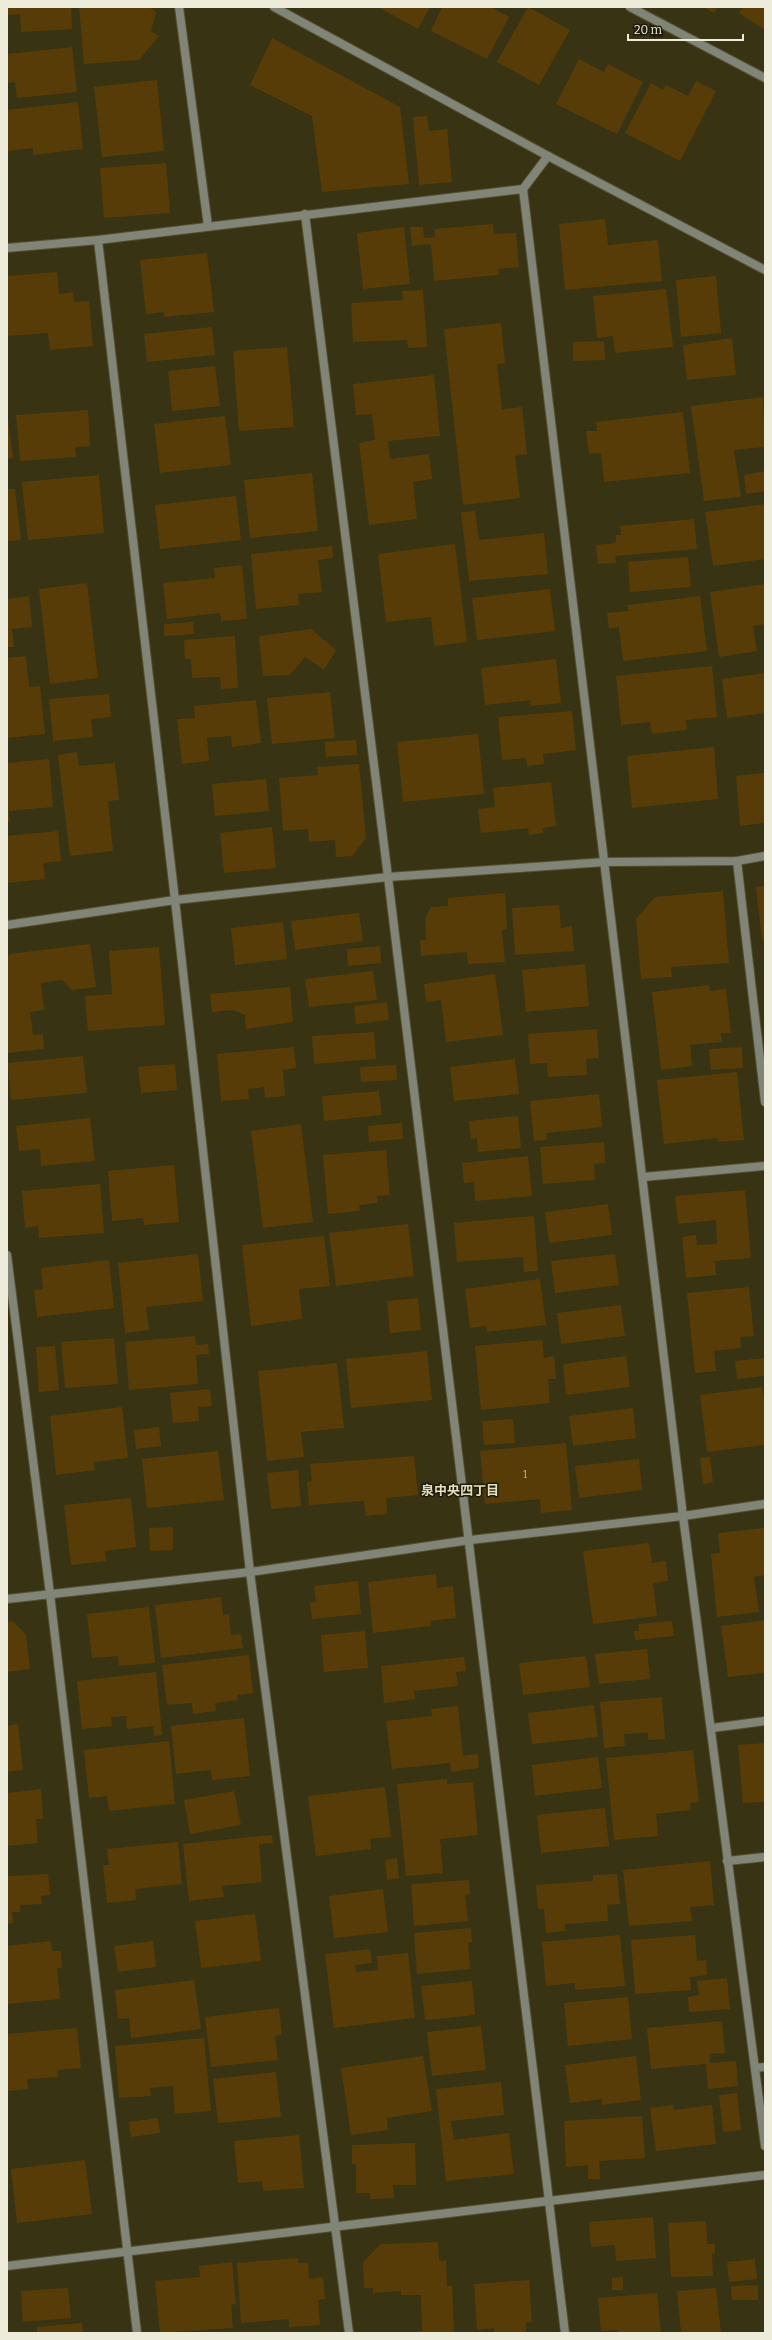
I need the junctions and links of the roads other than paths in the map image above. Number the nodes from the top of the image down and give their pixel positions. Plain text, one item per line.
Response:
1 (179, 7) edge
2 (274, 7) edge
3 (630, 7) edge
4 (765, 78) edge
5 (548, 156) junction
6 (523, 189) junction
7 (305, 214) junction
8 (208, 226) junction
9 (98, 240) junction
10 (7, 248) edge
11 (765, 270) edge
12 (765, 856) edge
13 (737, 861) junction
14 (605, 862) junction
15 (388, 877) junction
16 (176, 900) junction
17 (7, 925) edge
18 (765, 1102) edge
19 (765, 1166) edge
20 (643, 1177) junction
21 (7, 1255) edge
22 (765, 1504) edge
23 (683, 1516) junction
24 (470, 1540) junction
25 (250, 1572) junction
26 (50, 1594) junction
27 (7, 1599) edge
28 (765, 1721) edge
29 (712, 1728) junction
30 (765, 1857) edge
31 (727, 1861) junction
32 (765, 2067) edge
33 (755, 2068) junction
34 (765, 2146) edge
35 (765, 2175) edge
36 (549, 2202) junction
37 (336, 2226) junction
38 (129, 2253) junction
39 (7, 2266) edge
40 (138, 2333) edge
41 (349, 2333) edge
42 (565, 2333) edge

1 - 8 street
2 - 5 street
3 - 4 street
5 - 6 street
5 - 11 street
6 - 7 street
6 - 14 street
7 - 8 street
7 - 15 street
8 - 9 street
9 - 10 street
9 - 16 street
12 - 13 street
13 - 14 street
13 - 18 street
14 - 15 street
14 - 20 street
15 - 16 street
15 - 24 street
16 - 17 street
16 - 25 street
19 - 20 street
20 - 23 street
21 - 26 street
22 - 23 street
23 - 24 street
23 - 29 street
24 - 25 street
24 - 36 street
25 - 26 street
25 - 37 street
26 - 27 street
26 - 38 street
28 - 29 street
29 - 31 street
30 - 31 street
31 - 33 street
32 - 33 street
33 - 34 street
35 - 36 street
36 - 37 street
36 - 42 street
37 - 38 street
37 - 41 street
38 - 39 street
38 - 40 street

